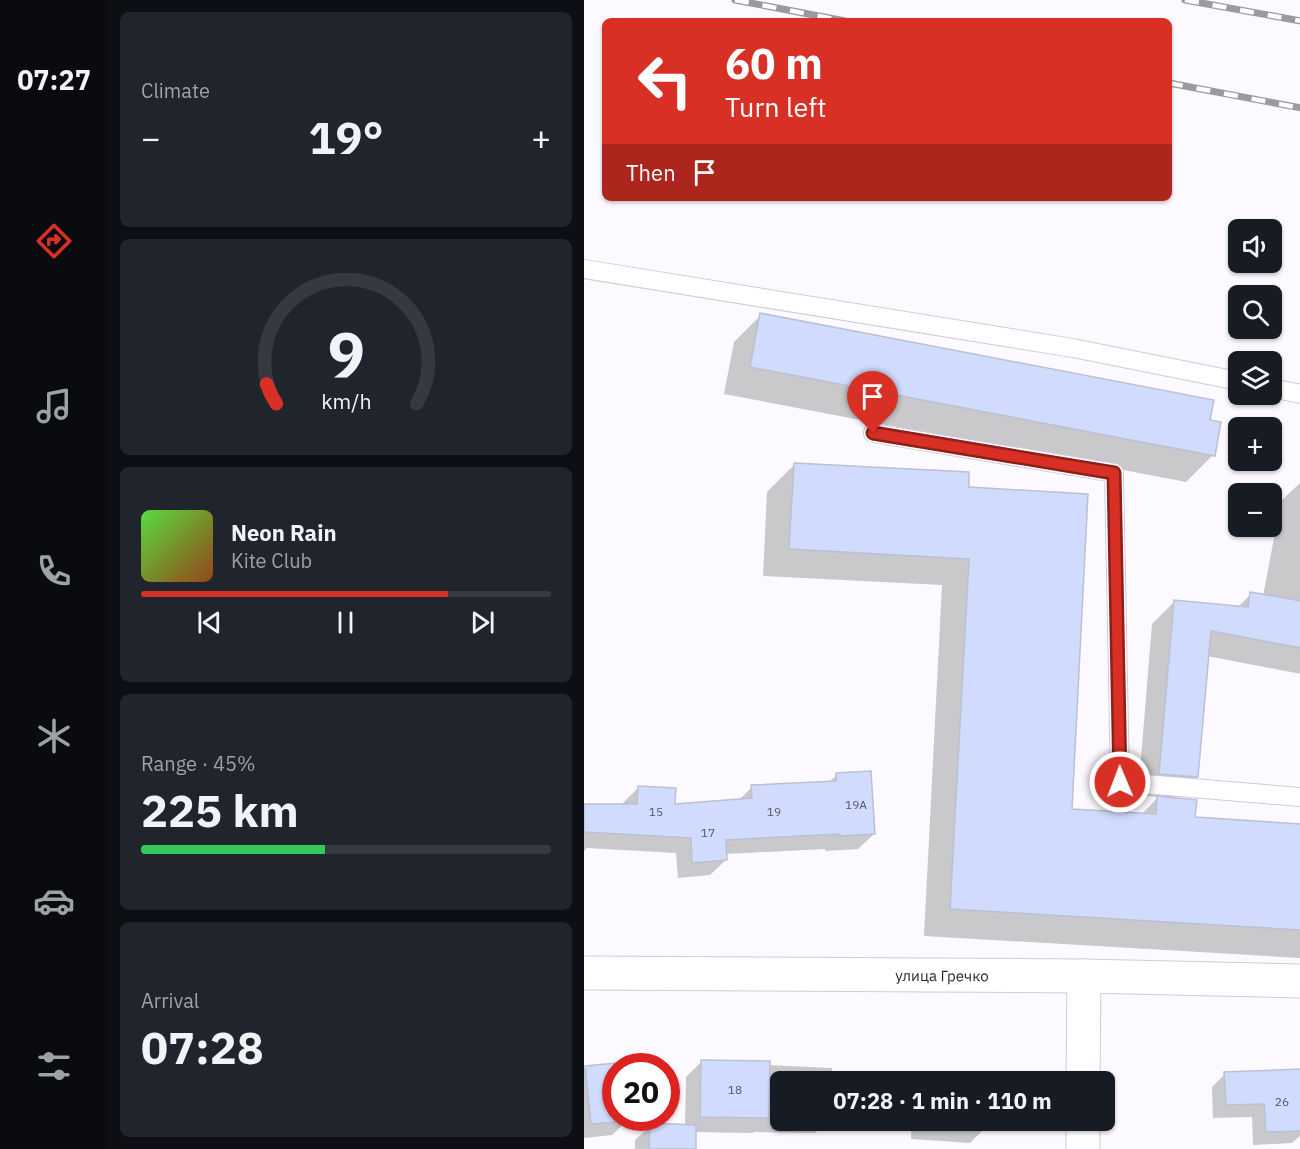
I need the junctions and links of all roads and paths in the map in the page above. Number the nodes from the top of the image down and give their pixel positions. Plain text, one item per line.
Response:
1 (584, 269) edge
2 (1228, 379) edge
3 (1282, 390) edge
4 (1301, 394) edge
5 (873, 433) dead end
6 (1301, 797) edge
7 (584, 972) edge
8 (1084, 976) junction
9 (1301, 981) edge
10 (1083, 1071) edge
11 (1083, 1131) edge
12 (1083, 1149) edge

1 - 2 lane
3 - 4 lane
5 - 6 lane
7 - 8 street, улица Гречко
8 - 9 street, улица Гречко
8 - 10 street
11 - 12 street

